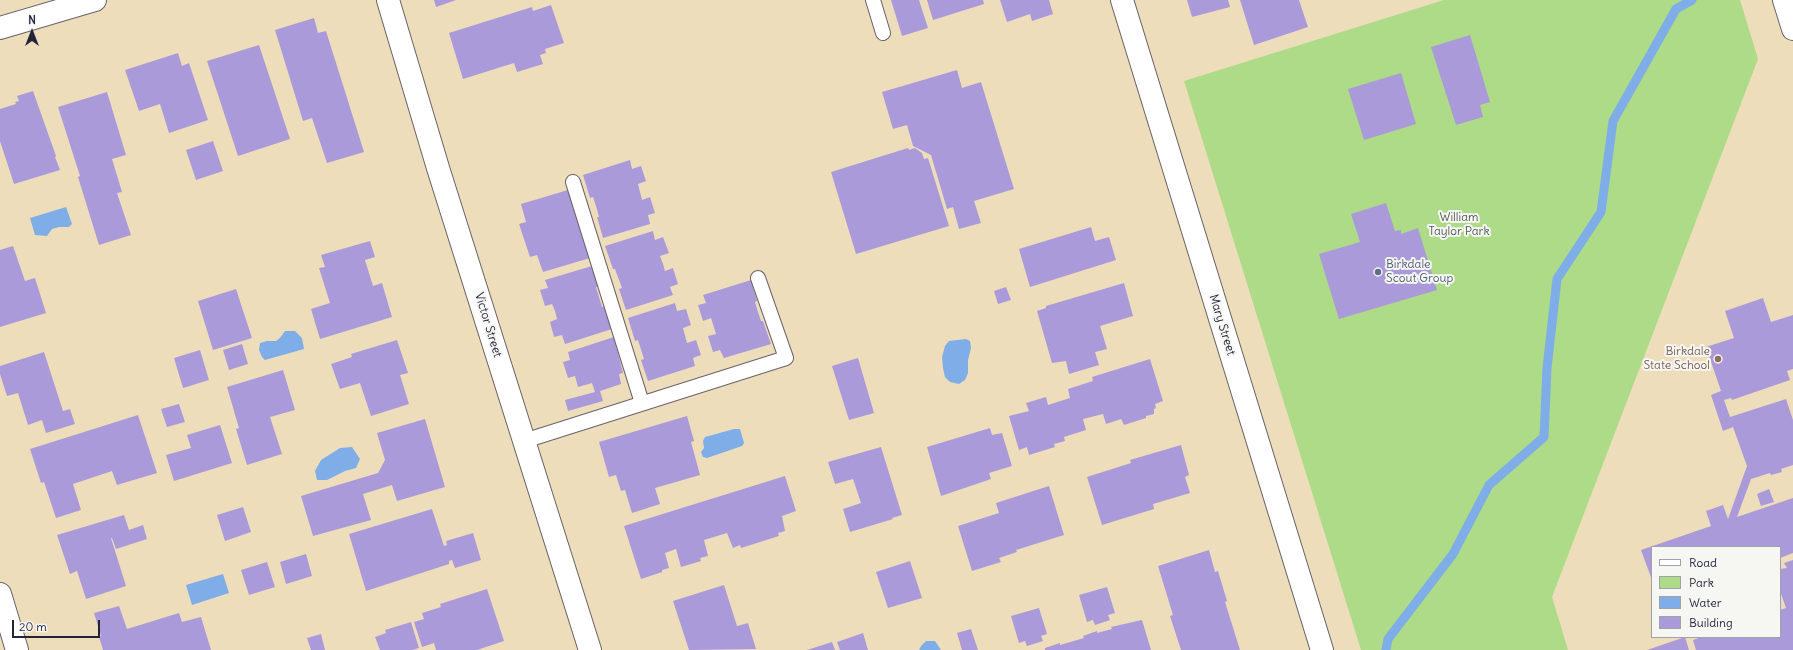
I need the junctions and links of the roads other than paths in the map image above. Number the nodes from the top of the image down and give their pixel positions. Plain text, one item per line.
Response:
1 (95, 0) edge
2 (388, 0) edge
3 (873, 0) edge
4 (1122, 0) edge
5 (1784, 0) edge
6 (0, 28) edge
7 (1793, 29) edge
8 (883, 33) dead end
9 (573, 182) dead end
10 (758, 278) dead end
11 (642, 403) junction
12 (524, 441) junction
13 (0, 594) edge
14 (17, 650) edge
15 (590, 650) edge
16 (1322, 650) edge

1 - 6 street
2 - 12 street, Victor Street
3 - 8 lane
4 - 16 street, Mary Street
5 - 7 street
9 - 11 lane
10 - 11 lane
11 - 12 lane
12 - 15 street, Victor Street
13 - 14 street

